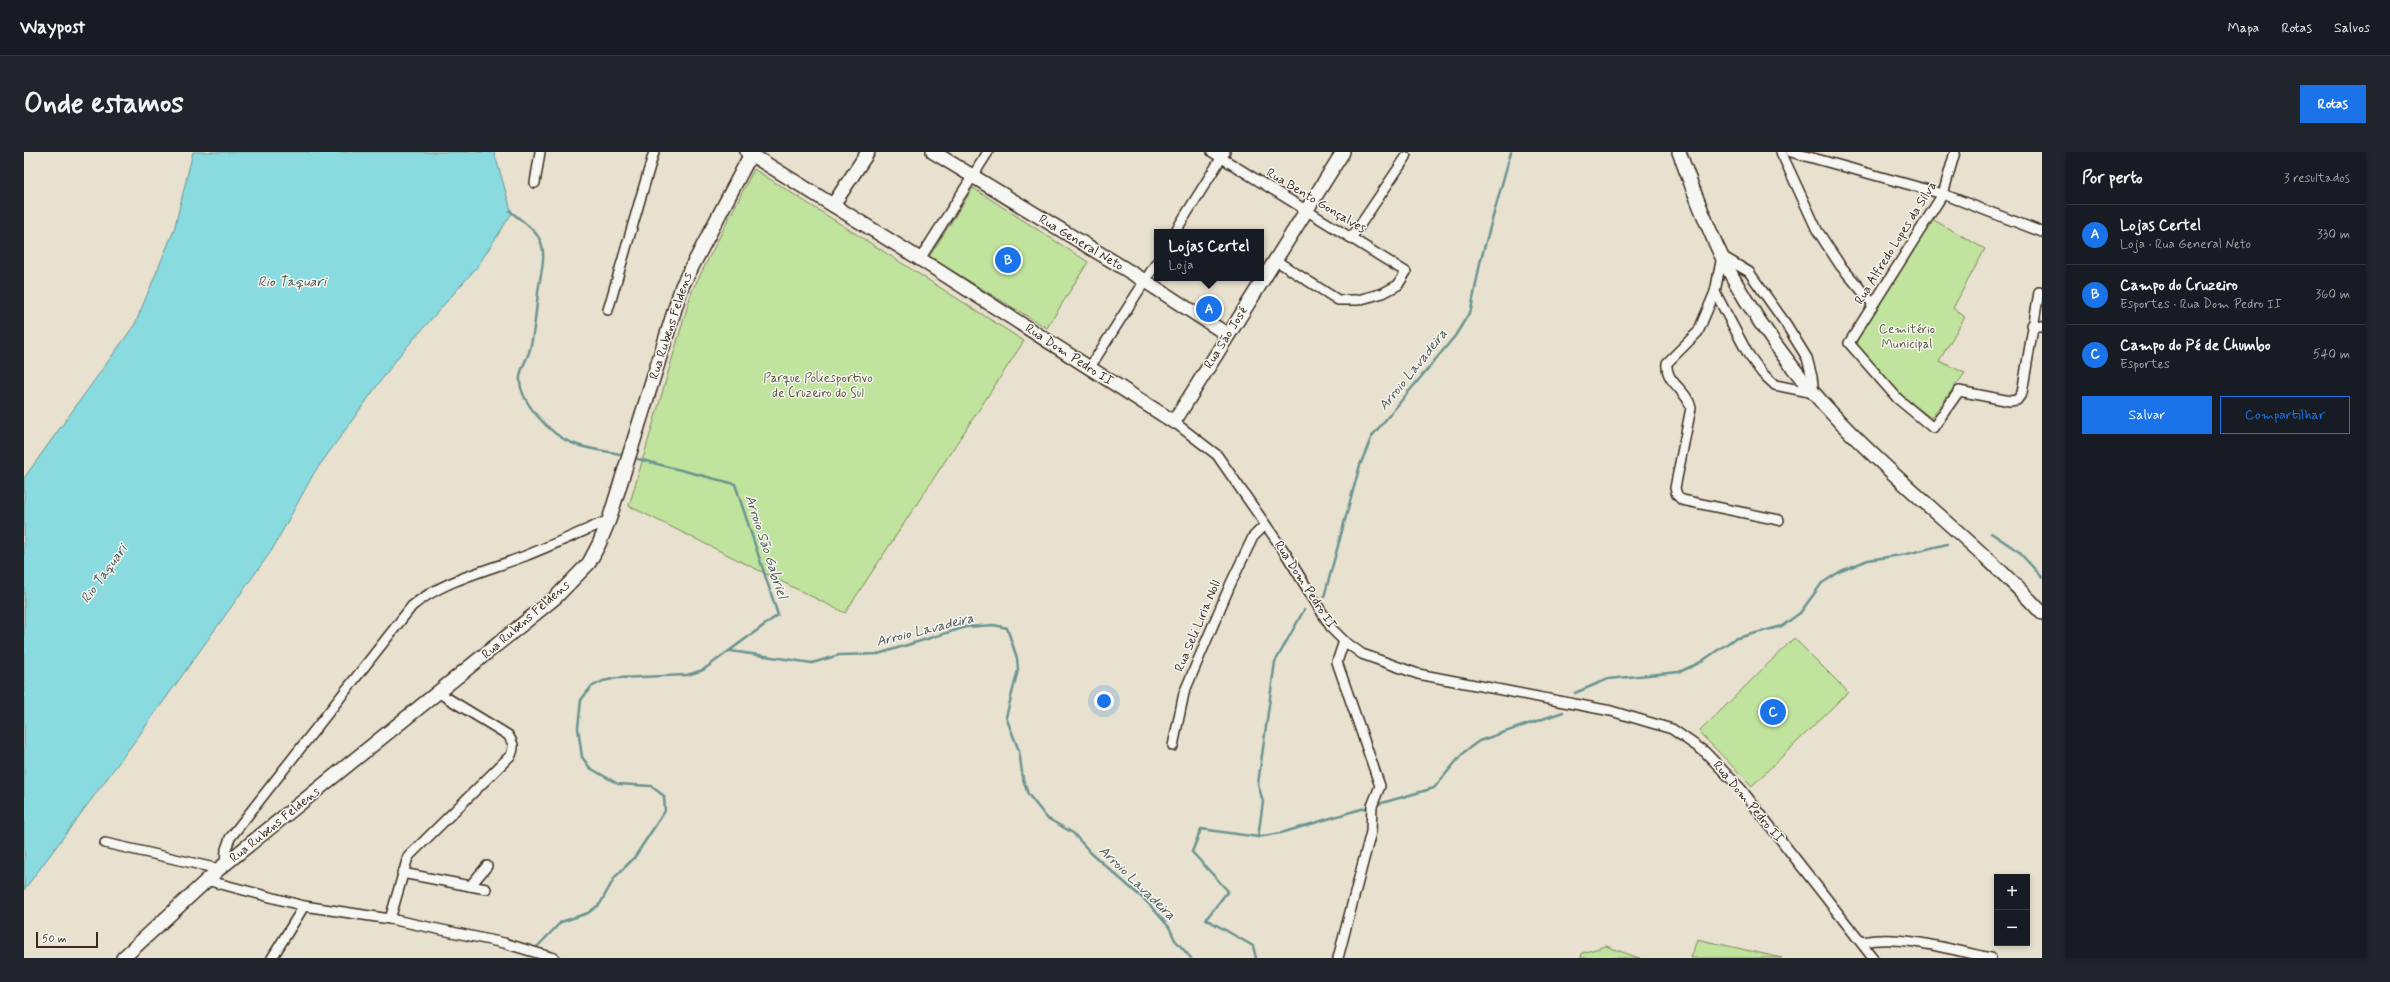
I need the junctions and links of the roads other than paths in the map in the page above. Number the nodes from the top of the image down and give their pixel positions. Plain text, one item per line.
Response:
1 (540, 152) edge
2 (654, 152) edge
3 (868, 152) edge
4 (933, 152) edge
5 (988, 152) edge
6 (1212, 152) edge
7 (1342, 152) edge
8 (1679, 152) edge
9 (1781, 152) edge
10 (1791, 152) edge
11 (1956, 152) edge
12 (750, 153) edge
13 (1223, 155) edge
14 (1406, 157) dead end
15 (972, 177) junction
16 (535, 183) dead end
17 (1943, 194) junction
18 (832, 205) junction
19 (1306, 209) junction
20 (1177, 229) edge
21 (2042, 232) edge
22 (1352, 237) junction
23 (1722, 256) junction
24 (920, 259) junction
25 (1274, 260) junction
26 (1154, 267) edge
27 (1264, 276) edge
28 (1145, 281) junction
29 (1261, 281) edge
30 (1715, 292) junction
31 (2039, 292) dead end
32 (1873, 304) junction
33 (608, 310) dead end
34 (2032, 325) junction
35 (2042, 327) edge
36 (1228, 335) junction
37 (1090, 367) junction
38 (1814, 393) junction
39 (1174, 422) junction
40 (609, 520) junction
41 (1780, 520) dead end
42 (1265, 525) junction
43 (2042, 613) edge
44 (1344, 642) junction
45 (439, 693) junction
46 (1173, 746) dead end
47 (105, 843) dead end
48 (486, 866) dead end
49 (222, 867) junction
50 (402, 873) junction
51 (206, 880) junction
52 (470, 886) junction
53 (486, 890) dead end
54 (304, 906) junction
55 (390, 919) junction
56 (1862, 942) junction
57 (123, 958) edge
58 (272, 958) edge
59 (554, 958) edge
60 (1338, 958) edge
61 (1874, 958) edge
62 (1991, 958) edge

1 - 16 street
2 - 33 street
3 - 18 main road
4 - 15 main road, Rua General Neto
5 - 15 street
6 - 13 street, Rua Bento Gonçalves
7 - 19 main road, Rua São José
8 - 23 main road
9 - 32 street
10 - 17 street
11 - 17 street, Rua Alfredo Lopes da Silva
12 - 18 main road, Rua Dom Pedro II
12 - 40 main road, Rua Rubens Feldens
13 - 19 street, Rua Bento Gonçalves
13 - 20 street
14 - 22 street
15 - 24 street
15 - 28 main road, Rua General Neto
17 - 21 street
17 - 32 street, Rua Alfredo Lopes da Silva
18 - 24 main road, Rua Dom Pedro II
19 - 22 street, Rua Bento Gonçalves
19 - 25 main road, Rua São José
22 - 25 street, Rua Bento Gonçalves
23 - 30 street
23 - 38 main road
23 - 38 street
24 - 37 main road, Rua Dom Pedro II
25 - 27 main road, Rua São José
26 - 28 street
28 - 36 main road, Rua General Neto
28 - 37 street
29 - 36 main road, Rua São José
30 - 38 street
30 - 41 street
31 - 34 street
32 - 34 street, Rua Alfredo Lopes da Silva
34 - 35 street
36 - 39 main road, Rua São José
37 - 39 main road, Rua Dom Pedro II
38 - 43 main road
39 - 42 street, Rua Dom Pedro II
40 - 45 main road, Rua Rubens Feldens
40 - 49 street
42 - 44 street, Rua Dom Pedro II
42 - 46 street, Rua Seli Liria Noll
44 - 56 street, Rua Dom Pedro II
44 - 60 street
45 - 49 main road, Rua Rubens Feldens
45 - 50 street
47 - 49 street
48 - 52 street
49 - 51 main road, Rua Rubens Feldens
50 - 52 street
50 - 55 street
51 - 54 street
51 - 57 main road, Rua Rubens Feldens
52 - 53 street
54 - 55 street
54 - 58 street
55 - 59 street
56 - 61 street, Rua Dom Pedro II
56 - 62 street

